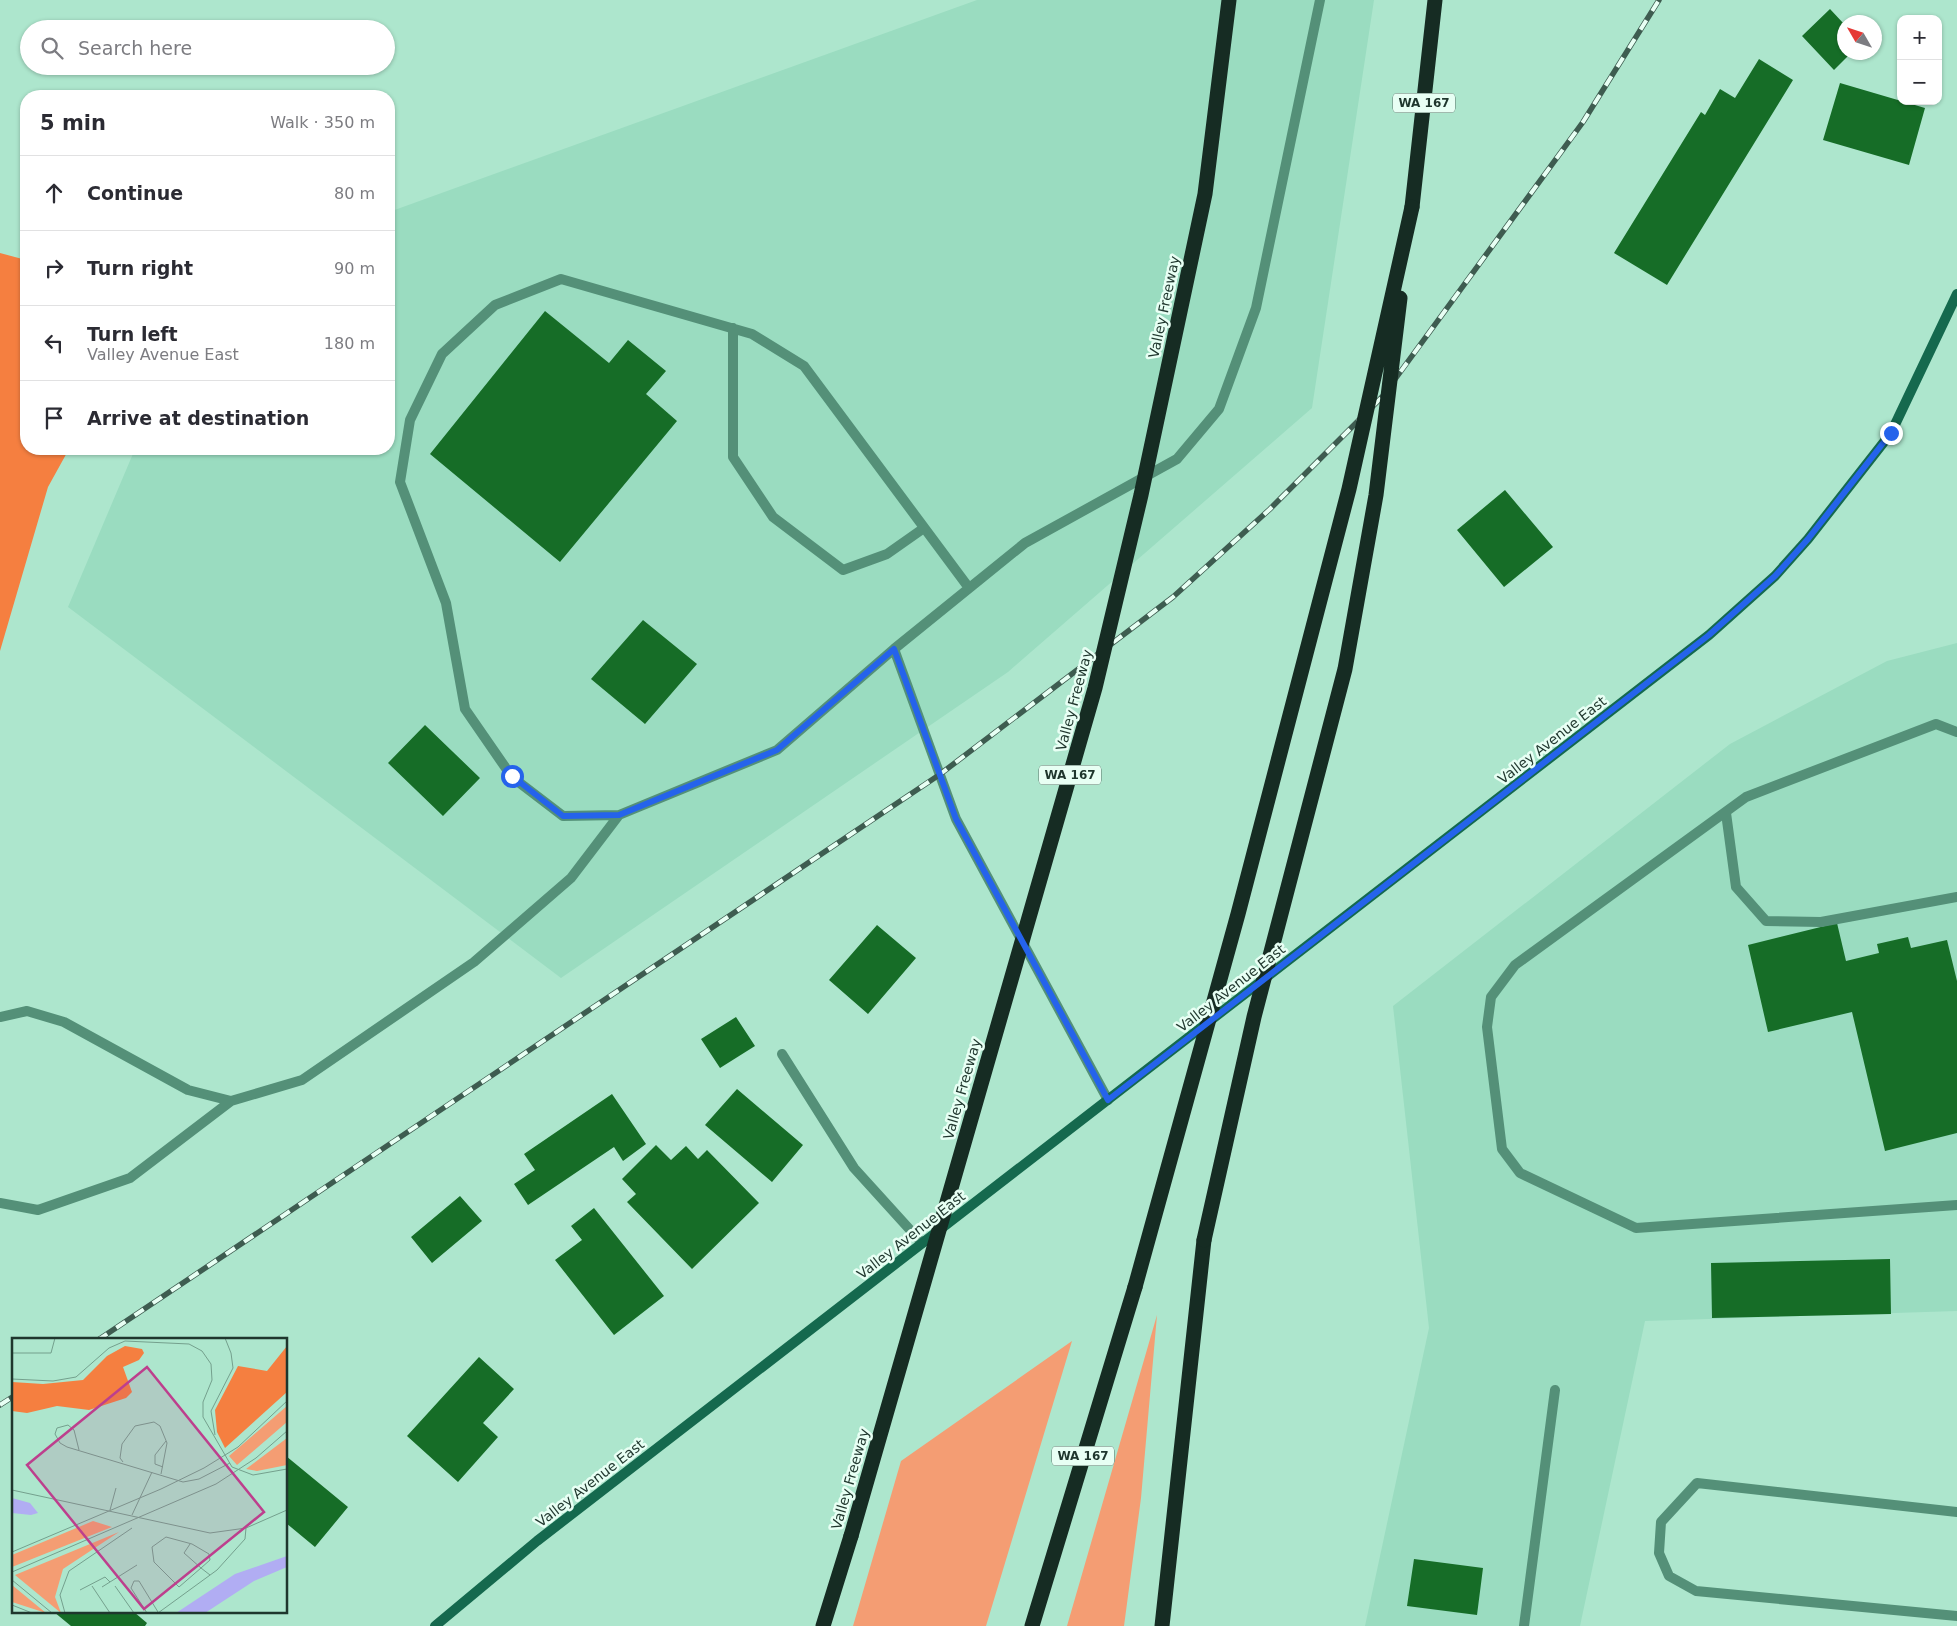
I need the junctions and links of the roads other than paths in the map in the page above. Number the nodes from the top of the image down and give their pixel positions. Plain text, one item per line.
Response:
1 (1229, 0) edge
2 (1320, 0) edge
3 (1435, 0) edge
4 (1412, 207) junction
5 (1957, 294) edge
6 (733, 328) junction
7 (924, 528) junction
8 (969, 588) junction
9 (894, 649) junction
10 (1957, 732) edge
11 (1726, 812) junction
12 (619, 815) junction
13 (1957, 897) edge
14 (0, 1017) edge
15 (782, 1054) dead end
16 (231, 1100) junction
17 (1108, 1100) junction
18 (0, 1203) edge
19 (1957, 1205) edge
20 (922, 1244) junction
21 (1555, 1390) dead end
22 (1957, 1512) edge
23 (1957, 1616) edge
24 (435, 1626) edge
25 (823, 1626) edge
26 (1032, 1626) edge
27 (1162, 1626) edge
28 (1524, 1626) edge

1 - 25 highway, Valley Freeway / WA 167, bridge
2 - 8 lane
3 - 4 highway, WA 167
4 - 26 highway, WA 167, bridge
4 - 27 highway, bridge
5 - 17 main road, Valley Avenue East
6 - 7 lane
6 - 7 lane
6 - 12 lane
7 - 8 lane
8 - 9 lane
9 - 12 lane
9 - 17 lane
10 - 11 lane
11 - 13 lane
11 - 19 lane
12 - 16 lane
14 - 16 lane
15 - 20 lane
16 - 18 lane
17 - 20 main road, Valley Avenue East
20 - 24 main road, Valley Avenue East
21 - 28 lane
22 - 23 lane

